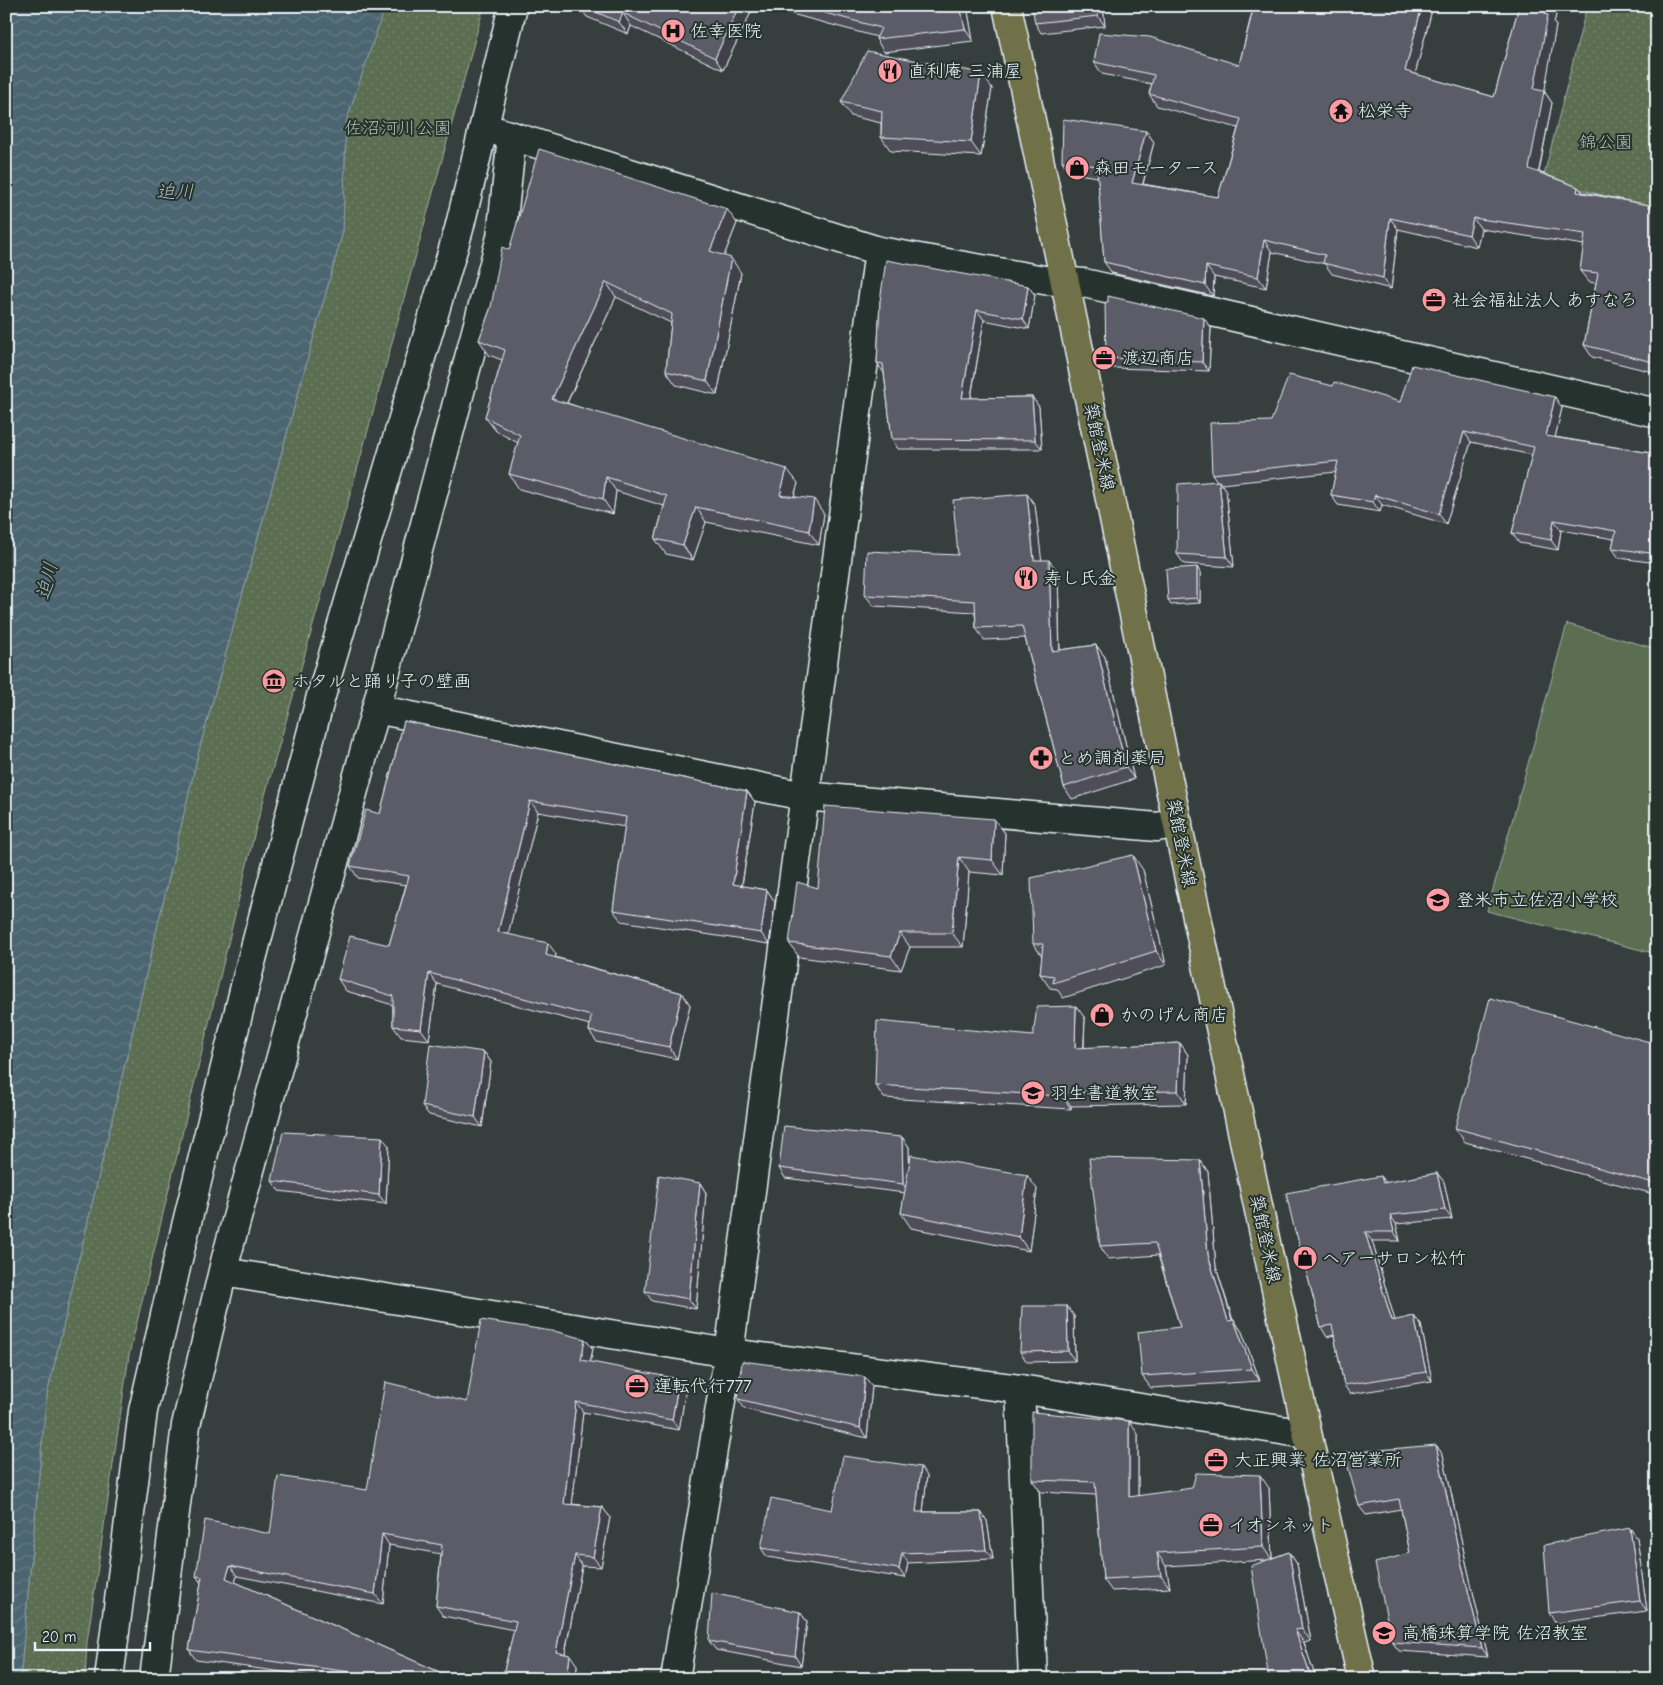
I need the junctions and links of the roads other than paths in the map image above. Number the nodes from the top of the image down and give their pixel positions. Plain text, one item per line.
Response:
1 (513, 6) edge
2 (1007, 6) edge
3 (483, 127) junction
4 (512, 136) junction
5 (879, 251) junction
6 (1066, 283) junction
7 (1657, 413) edge
8 (376, 709) junction
9 (804, 796) junction
10 (1178, 823) junction
11 (223, 1272) junction
12 (729, 1352) junction
13 (1020, 1389) junction
14 (1306, 1434) junction
15 (109, 1679) edge
16 (154, 1679) edge
17 (676, 1679) edge
18 (1033, 1679) edge
19 (1362, 1679) edge

1 - 3 street
2 - 6 main road, 築館登米線
3 - 4 street
3 - 15 street
4 - 5 street
4 - 8 street
5 - 6 street
5 - 9 street
6 - 7 street
6 - 10 main road, 築館登米線
8 - 9 street
8 - 11 street
9 - 10 street
9 - 12 street
10 - 14 main road, 築館登米線
11 - 12 street
11 - 16 street
12 - 13 street
12 - 17 street
13 - 14 street
13 - 18 street
14 - 19 main road, 築館登米線

